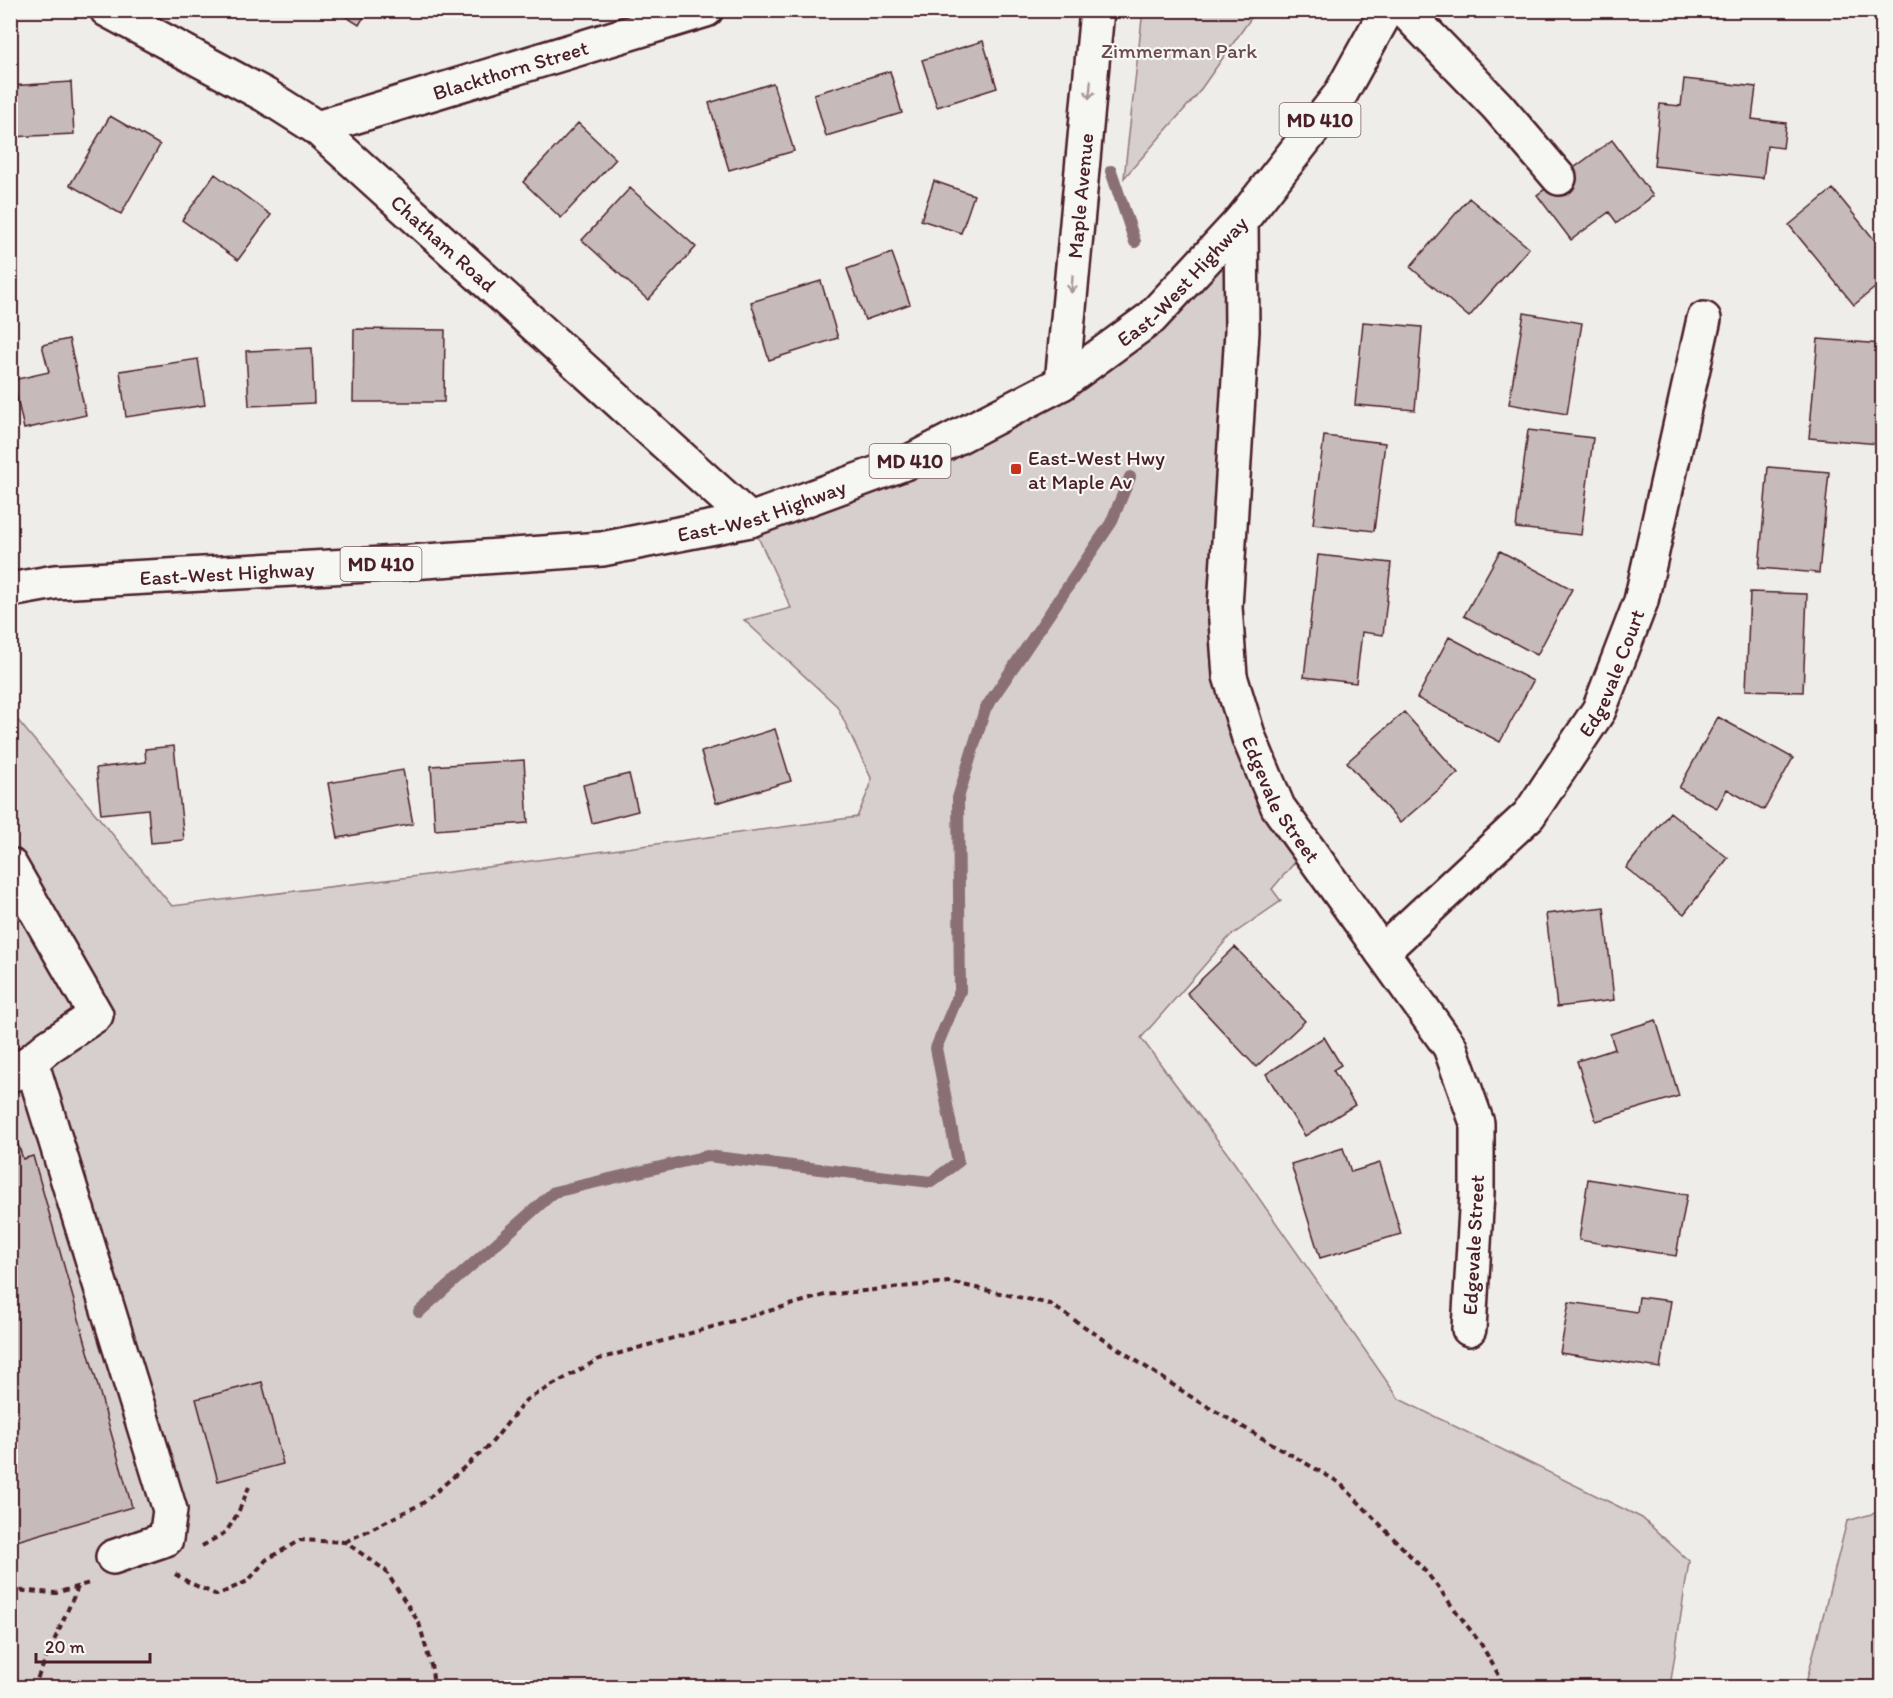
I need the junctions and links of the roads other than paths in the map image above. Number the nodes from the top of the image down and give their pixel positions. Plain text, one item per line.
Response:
1 (107, 10) edge
2 (706, 10) edge
3 (1097, 10) edge
4 (1387, 10) edge
5 (1404, 10) edge
6 (317, 128) junction
7 (1559, 178) dead end
8 (1241, 221) junction
9 (1704, 319) dead end
10 (1062, 383) junction
11 (750, 520) junction
12 (10, 590) edge
13 (10, 865) edge
14 (1382, 952) junction
15 (21, 1068) edge
16 (1469, 1329) dead end
17 (113, 1557) dead end

1 - 6 street, Chatham Road
2 - 6 street, Blackthorn Street
3 -> 10 street, Maple Avenue
4 - 8 street, East-West Highway / MD 410
5 - 7 street
6 - 11 street, Chatham Road
8 - 10 street, East-West Highway / MD 410
8 - 14 street, Edgevale Street
9 - 14 street, Edgevale Court
10 - 11 street, East-West Highway / MD 410
11 - 12 street, East-West Highway / MD 410
13 - 15 street
14 - 16 street, Edgevale Street
15 - 17 street

